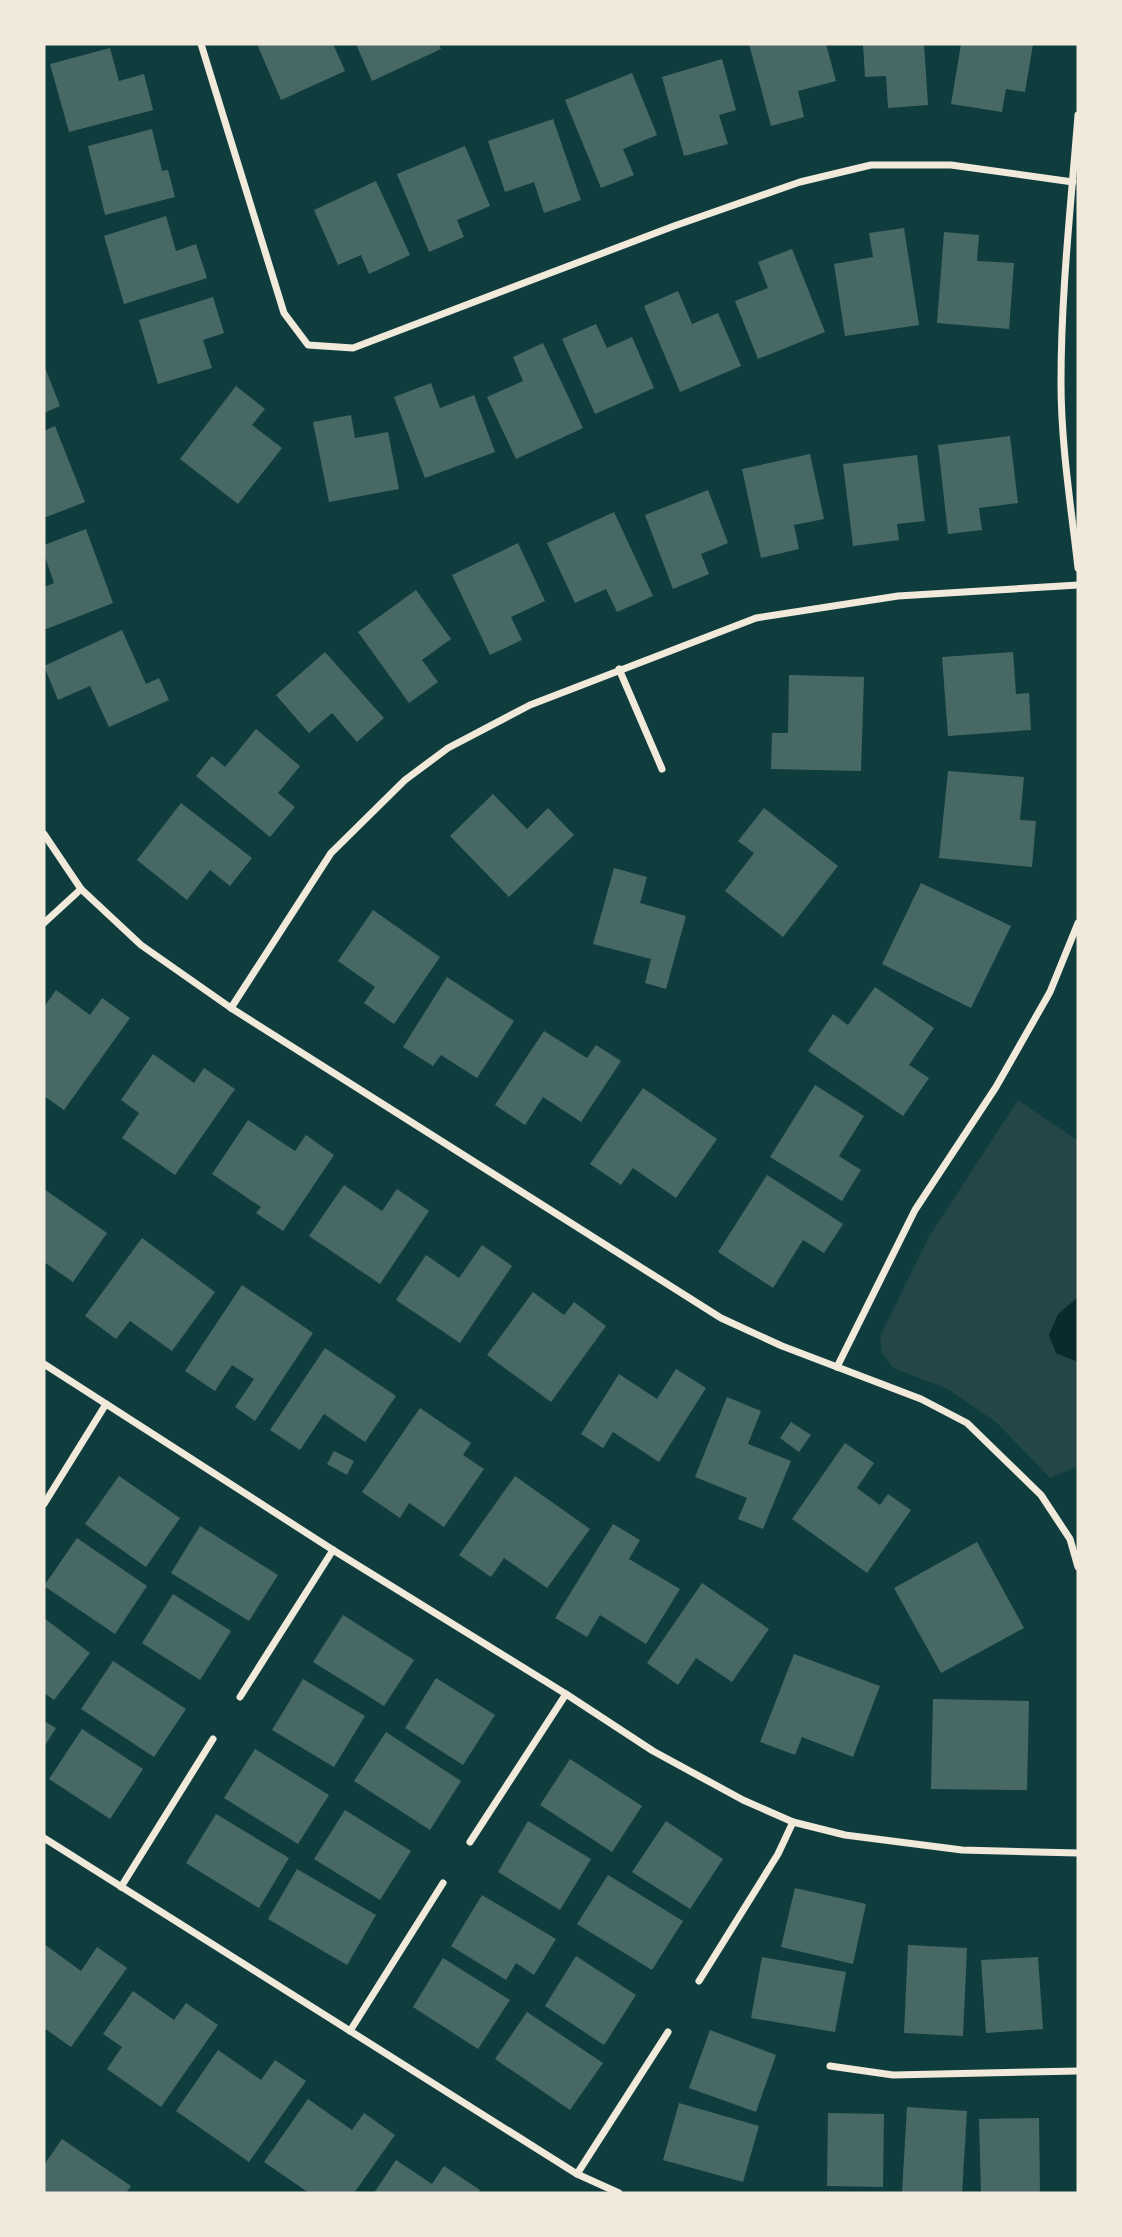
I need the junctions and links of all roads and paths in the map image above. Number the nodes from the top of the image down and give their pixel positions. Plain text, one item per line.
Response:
1 (201, 44) edge
2 (1078, 116) edge
3 (1073, 182) junction
4 (1078, 568) edge
5 (1078, 585) edge
6 (619, 669) junction
7 (662, 769) dead end
8 (44, 834) edge
9 (81, 889) junction
10 (44, 923) edge
11 (1078, 923) edge
12 (230, 1008) junction
13 (44, 1364) edge
14 (837, 1367) junction
15 (106, 1404) junction
16 (44, 1504) edge
17 (333, 1550) junction
18 (1078, 1567) edge
19 (566, 1694) junction
20 (240, 1697) dead end
21 (213, 1740) dead end
22 (793, 1822) junction
23 (44, 1838) edge
24 (470, 1842) dead end
25 (1078, 1853) edge
26 (443, 1883) dead end
27 (121, 1887) junction
28 (699, 1981) dead end
29 (350, 2031) junction
30 (668, 2032) dead end
31 (830, 2066) dead end
32 (1078, 2071) edge
33 (577, 2174) junction
34 (620, 2193) edge

1 - 3 street
2 - 3 street
3 - 4 street
5 - 6 street
6 - 7 street
6 - 12 street
8 - 9 street
9 - 10 street
9 - 12 street
11 - 14 street
12 - 14 street
13 - 15 street
14 - 18 street
15 - 16 street
15 - 17 street
17 - 19 street
17 - 20 street
19 - 22 street
19 - 24 street
21 - 27 street
22 - 25 street
22 - 28 street
23 - 27 street
26 - 29 street
27 - 29 street
29 - 33 street
30 - 33 street
31 - 32 street
33 - 34 street

